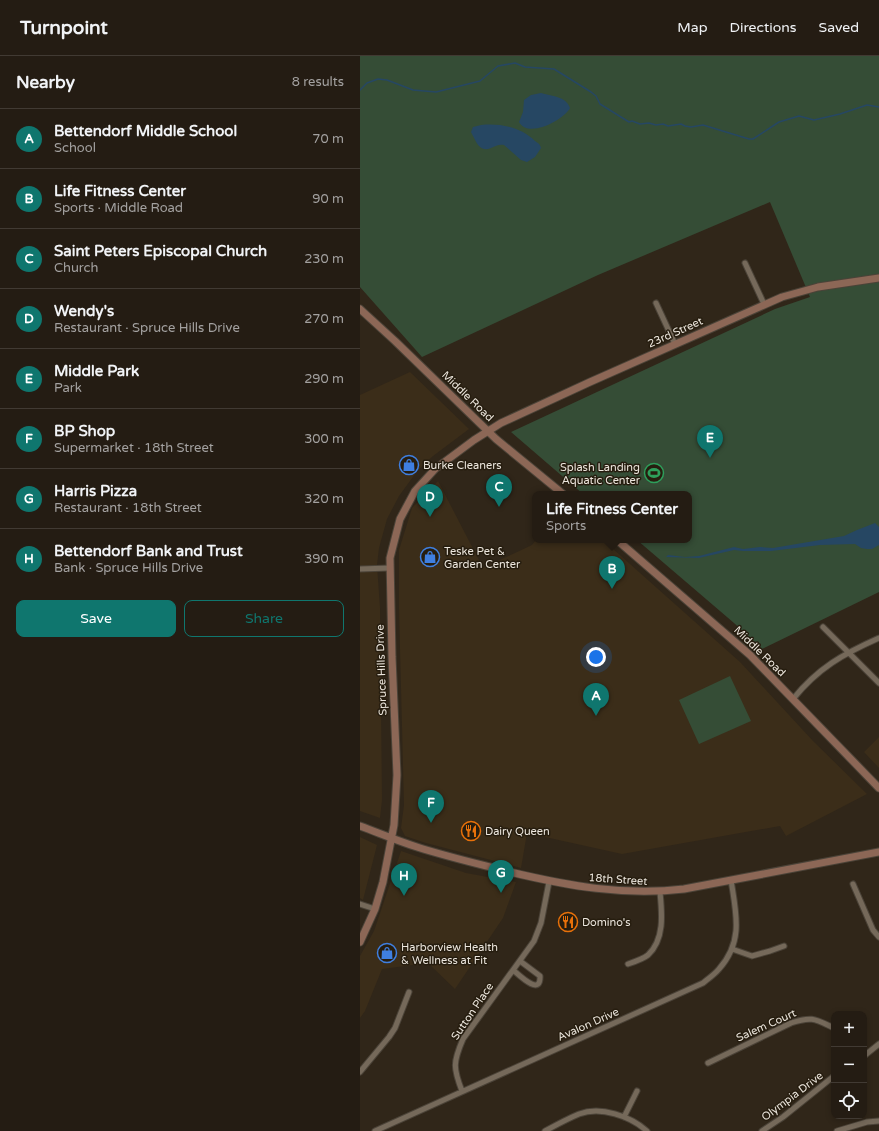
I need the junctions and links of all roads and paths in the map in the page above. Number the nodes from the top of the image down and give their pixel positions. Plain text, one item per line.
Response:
1 (745, 263) dead end
2 (879, 278) edge
3 (656, 302) dead end
4 (764, 304) junction
5 (360, 310) edge
6 (675, 344) junction
7 (488, 431) junction
8 (559, 491) edge
9 (620, 543) edge
10 (390, 568) junction
11 (360, 569) edge
12 (823, 627) dead end
13 (879, 638) edge
14 (849, 652) junction
15 (879, 683) edge
16 (793, 699) junction
17 (879, 788) edge
18 (360, 826) edge
19 (393, 838) junction
20 (879, 852) edge
21 (731, 880) junction
22 (549, 882) junction
23 (853, 884) dead end
24 (660, 892) junction
25 (360, 904) edge
26 (375, 909) junction
27 (879, 938) edge
28 (360, 942) edge
29 (784, 946) dead end
30 (732, 949) junction
31 (520, 960) junction
32 (628, 964) dead end
33 (513, 970) junction
34 (409, 992) dead end
35 (831, 1027) edge
36 (879, 1044) edge
37 (867, 1054) edge
38 (708, 1063) dead end
39 (360, 1072) edge
40 (831, 1078) edge
41 (462, 1091) junction
42 (637, 1092) dead end
43 (624, 1117) junction
44 (879, 1121) edge
45 (375, 1131) edge
46 (545, 1131) edge
47 (647, 1131) edge
48 (762, 1131) edge
49 (837, 1131) edge

1 - 4 street
2 - 4 main road, 23rd Street
3 - 6 street
4 - 6 main road, 23rd Street
5 - 7 main road, Middle Road
6 - 7 main road, 23rd Street
7 - 8 main road, Middle Road
7 - 10 main road, Spruce Hills Drive
9 - 16 main road, Middle Road
10 - 11 street
10 - 19 main road, Spruce Hills Drive
12 - 14 street
13 - 14 street
14 - 15 street
14 - 16 street
16 - 17 main road, Middle Road
18 - 19 main road, 18th Street
19 - 22 main road, 18th Street
19 - 26 main road, Spruce Hills Drive
20 - 21 main road, 18th Street
21 - 24 main road, 18th Street
21 - 30 street, Avalon Drive
22 - 24 main road, 18th Street
22 - 31 street, Sutton Place
23 - 27 street
24 - 32 street
25 - 26 street
26 - 28 main road, Spruce Hills Drive
29 - 30 street
30 - 41 street, Avalon Drive
31 - 33 street, Sutton Place
31 - 33 street
33 - 41 street, Sutton Place
34 - 39 street
35 - 38 street, Salem Court
36 - 37 street
40 - 48 street, Olympia Drive
41 - 45 street, Avalon Drive
42 - 43 street
43 - 46 street
43 - 47 street
44 - 49 street

